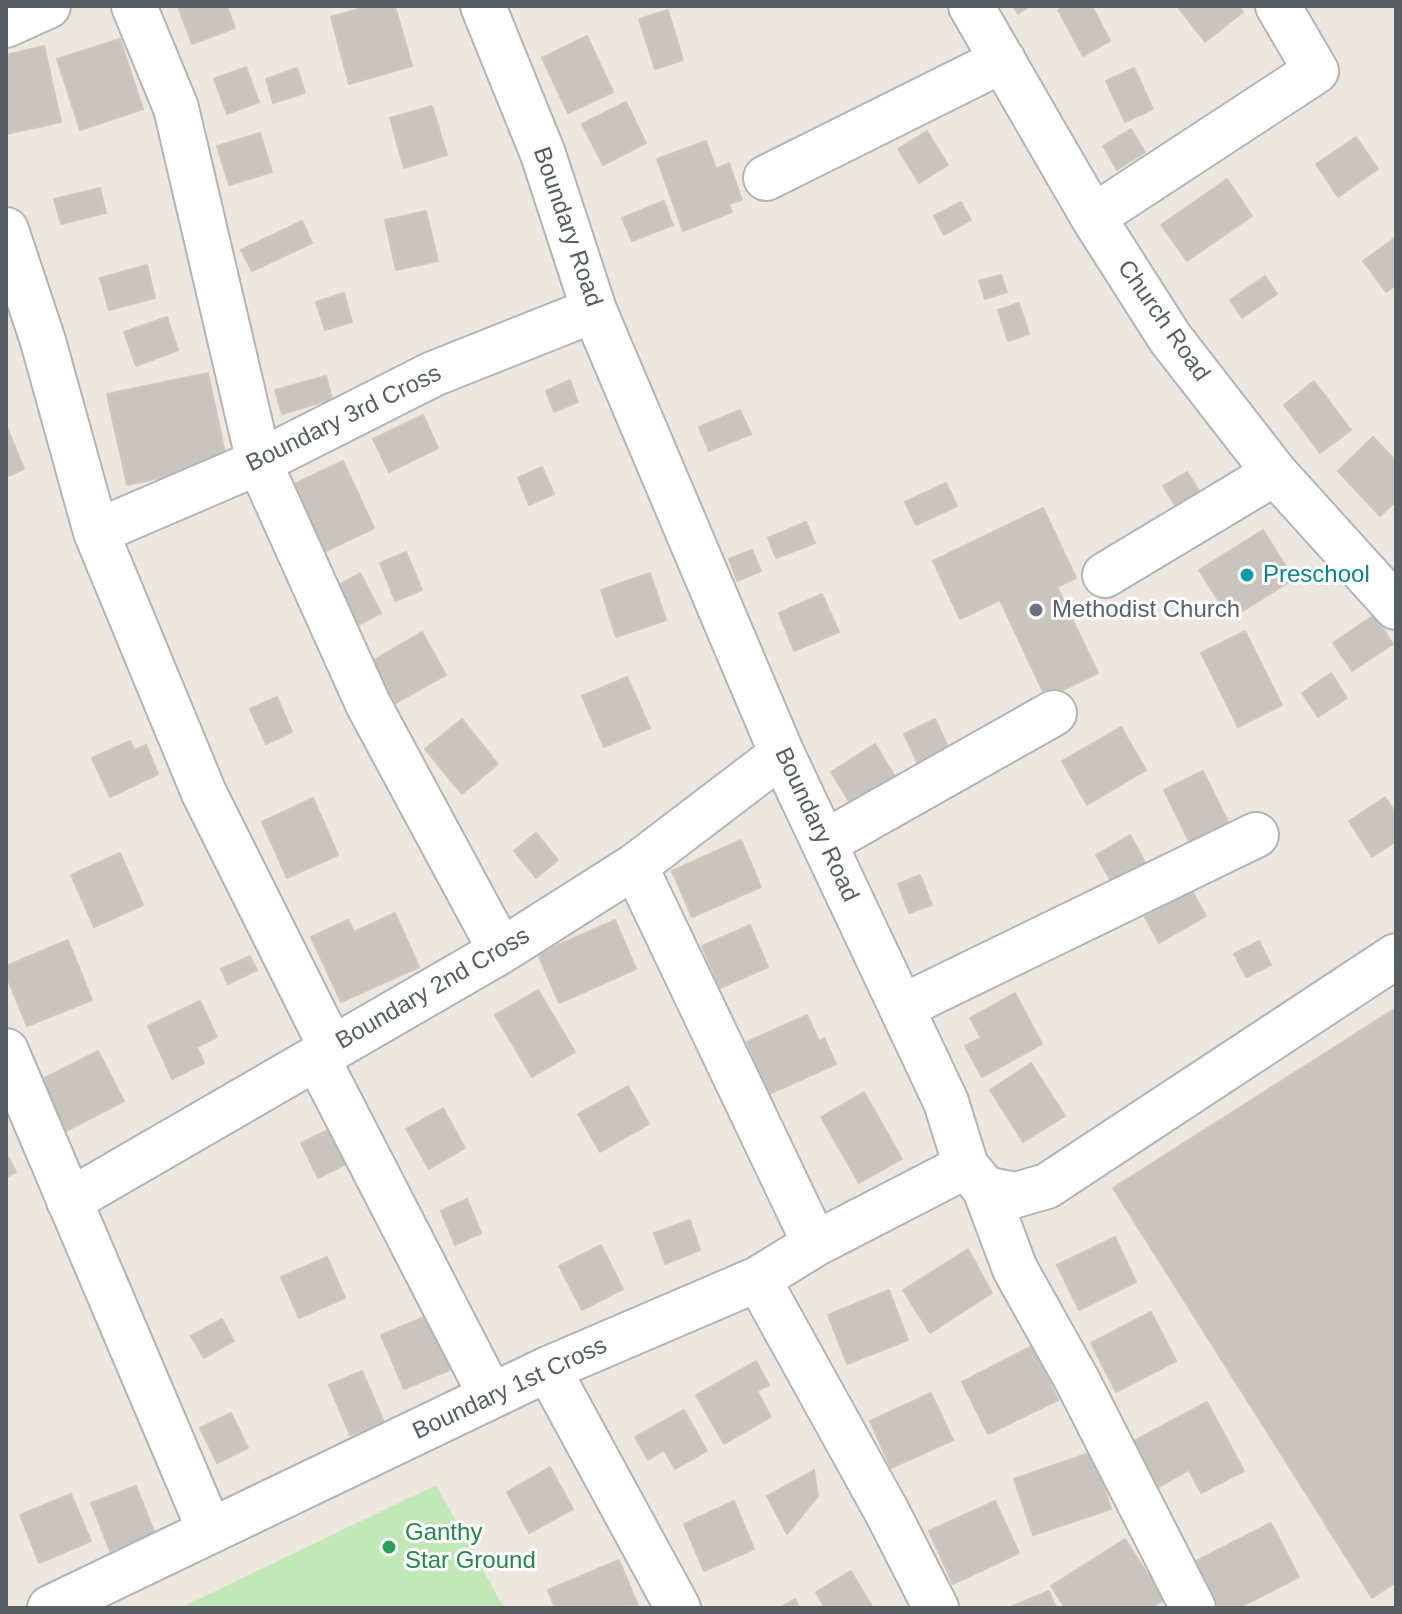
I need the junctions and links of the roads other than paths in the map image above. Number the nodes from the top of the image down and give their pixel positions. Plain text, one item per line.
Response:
1 (134, 6) edge
2 (483, 6) edge
3 (971, 6) edge
4 (1278, 6) edge
5 (1003, 60) junction
6 (766, 178) dead end
7 (1093, 217) junction
8 (6, 230) edge
9 (594, 310) junction
10 (259, 462) junction
11 (1275, 473) junction
12 (96, 532) junction
13 (1105, 575) dead end
14 (1396, 607) edge
15 (1054, 713) dead end
16 (782, 754) junction
17 (1256, 835) dead end
18 (824, 843) junction
19 (635, 866) junction
20 (501, 951) junction
21 (1396, 956) edge
22 (902, 1007) junction
23 (6, 1051) edge
24 (324, 1053) junction
25 (976, 1178) junction
26 (69, 1201) junction
27 (815, 1244) junction
28 (758, 1279) junction
29 (548, 1369) junction
30 (491, 1396) junction
31 (210, 1531) junction
32 (50, 1608) edge
33 (678, 1608) edge
34 (936, 1608) edge
35 (1193, 1608) edge

1 - 10 street
2 - 9 street, Boundary Road
3 - 5 street, Church Road
4 - 7 street
5 - 6 street
5 - 7 street, Church Road
7 - 11 street, Church Road
8 - 12 street
9 - 10 street, Boundary 3rd Cross
9 - 16 street, Boundary Road
10 - 12 street, Boundary 3rd Cross
10 - 20 street
11 - 13 street
11 - 14 street, Church Road
12 - 24 street
15 - 18 street
16 - 18 street, Boundary Road
16 - 19 street, Boundary 2nd Cross
17 - 22 street
18 - 22 street, Boundary Road
19 - 20 street, Boundary 2nd Cross
19 - 27 street
20 - 24 street, Boundary 2nd Cross
21 - 25 street
22 - 25 street, Boundary Road
23 - 26 street
24 - 26 street, Boundary 2nd Cross
24 - 30 street
25 - 27 street, Boundary 1st Cross
25 - 35 street, Boundary Road
26 - 31 street
27 - 28 street, Boundary 1st Cross
28 - 29 street, Boundary 1st Cross
28 - 34 street
29 - 30 street, Boundary 1st Cross
29 - 33 street
30 - 31 street, Boundary 1st Cross
31 - 32 street, Boundary 1st Cross

